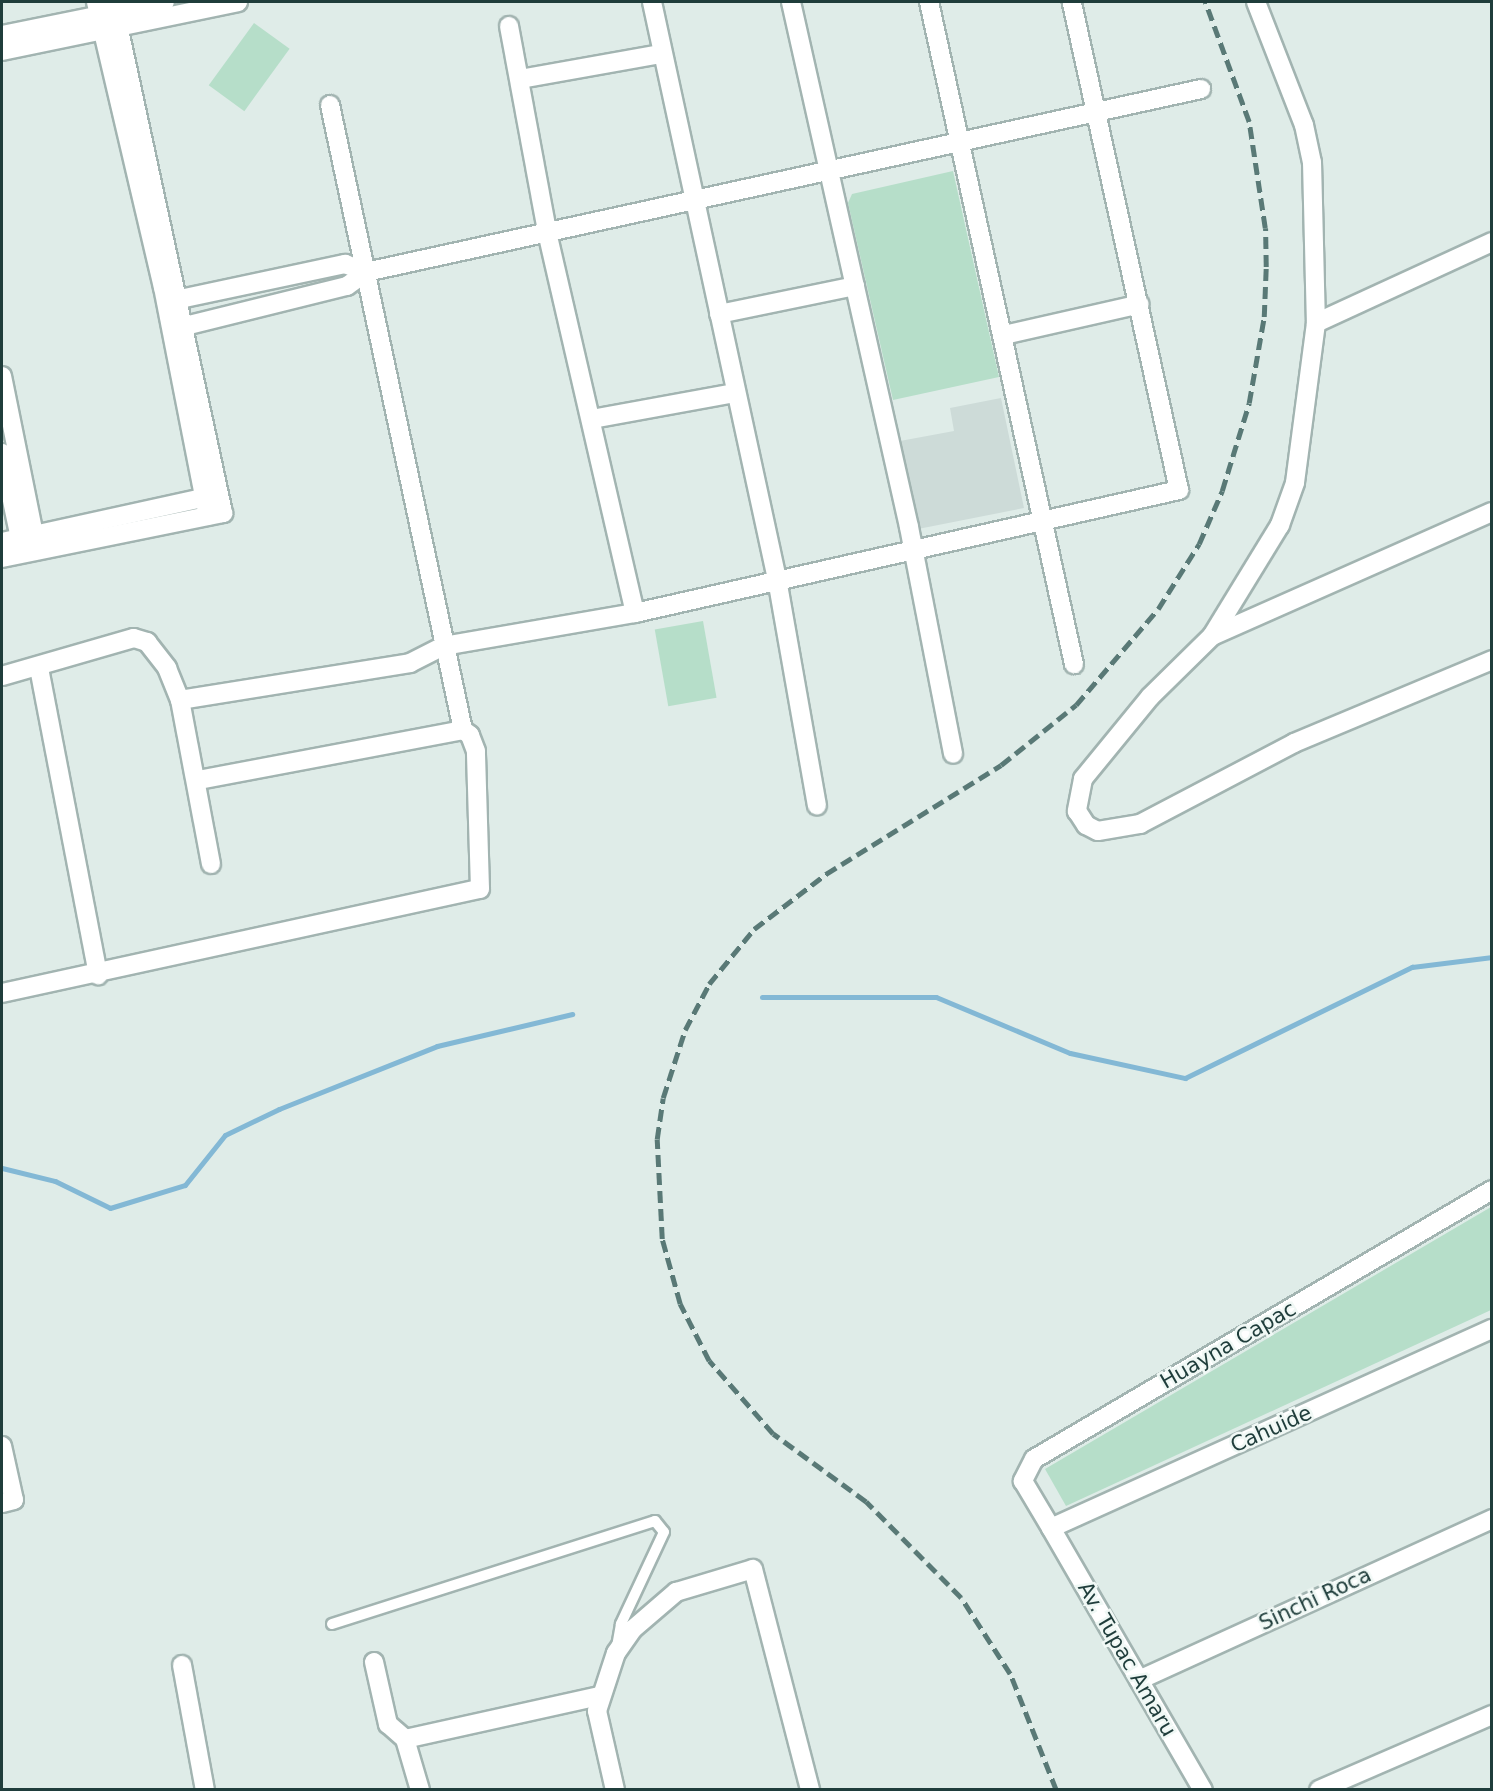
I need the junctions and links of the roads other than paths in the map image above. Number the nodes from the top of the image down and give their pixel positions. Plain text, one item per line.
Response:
1 (165, 2) edge
2 (238, 2) edge
3 (652, 2) edge
4 (791, 2) edge
5 (929, 2) edge
6 (1072, 2) edge
7 (1256, 2) edge
8 (108, 15) edge
9 (509, 26) dead end
10 (2, 35) edge
11 (2, 51) edge
12 (661, 54) junction
13 (520, 79) junction
14 (1202, 89) dead end
15 (330, 105) dead end
16 (1097, 112) junction
17 (959, 142) junction
18 (828, 169) junction
19 (694, 200) junction
20 (547, 232) junction
21 (1491, 242) edge
22 (366, 272) junction
23 (855, 286) junction
24 (180, 299) junction
25 (1140, 304) junction
26 (719, 314) junction
27 (1316, 323) junction
28 (185, 326) junction
29 (1004, 335) junction
30 (2, 376) edge
31 (735, 393) junction
32 (592, 419) junction
33 (2, 453) edge
34 (211, 502) junction
35 (1491, 512) edge
36 (1046, 522) junction
37 (2, 542) edge
38 (26, 542) junction
39 (913, 548) junction
40 (2, 558) edge
41 (777, 579) junction
42 (635, 613) junction
43 (1212, 636) junction
44 (443, 646) junction
45 (1491, 660) edge
46 (1074, 664) dead end
47 (39, 669) junction
48 (2, 676) edge
49 (180, 700) junction
50 (462, 730) junction
51 (953, 754) dead end
52 (199, 780) junction
53 (817, 805) dead end
54 (211, 864) dead end
55 (98, 975) junction
56 (2, 993) edge
57 (1491, 1190) edge
58 (1491, 1329) edge
59 (2, 1446) edge
60 (2, 1503) edge
61 (1491, 1519) edge
62 (1051, 1528) junction
63 (332, 1624) dead end
64 (616, 1653) junction
65 (374, 1662) dead end
66 (182, 1665) dead end
67 (1139, 1680) junction
68 (599, 1696) junction
69 (1491, 1715) edge
70 (405, 1739) junction
71 (417, 1789) edge
72 (205, 1790) edge
73 (615, 1790) edge
74 (810, 1790) edge
75 (1203, 1790) edge
76 (1319, 1790) edge

1 - 8 street
2 - 8 street
3 - 12 street
4 - 18 street
5 - 17 street
6 - 16 street
7 - 27 street
8 - 10 street
8 - 11 street
8 - 24 street
8 - 34 street
9 - 13 street
12 - 13 street
12 - 19 street
13 - 20 street
14 - 16 street
15 - 22 street
16 - 17 street
16 - 25 street
17 - 18 street
17 - 29 street
18 - 19 street
18 - 23 street
19 - 20 street
19 - 26 street
20 - 22 street
20 - 32 street
21 - 27 street
22 - 24 street
22 - 28 street
22 - 44 street
23 - 26 street
23 - 39 street
24 - 28 street
25 - 29 street
25 - 36 street
26 - 31 street
27 - 43 street
28 - 34 street
29 - 36 street
30 - 38 street
31 - 32 street
31 - 41 street
32 - 42 street
33 - 38 street
34 - 38 street
35 - 43 street
36 - 39 street
36 - 46 street
37 - 38 street
38 - 40 street
39 - 41 street
39 - 51 street
41 - 42 street
41 - 53 street
42 - 44 street
43 - 45 street
44 - 49 street
44 - 50 street
47 - 48 street
47 - 49 street
47 - 55 street
49 - 52 street
50 - 52 street
50 - 55 street
52 - 54 street
55 - 56 street
57 - 62 street, Huayna Capac
58 - 62 street, Cahuide
59 - 60 street
61 - 67 street, Sinchi Roca
62 - 67 street, Av. Tupac Amaru
63 - 64 lane
64 - 68 street
64 - 74 street
65 - 70 street
66 - 72 street
67 - 75 street, Av. Tupac Amaru
68 - 70 street
68 - 73 street
69 - 76 street
70 - 71 street

